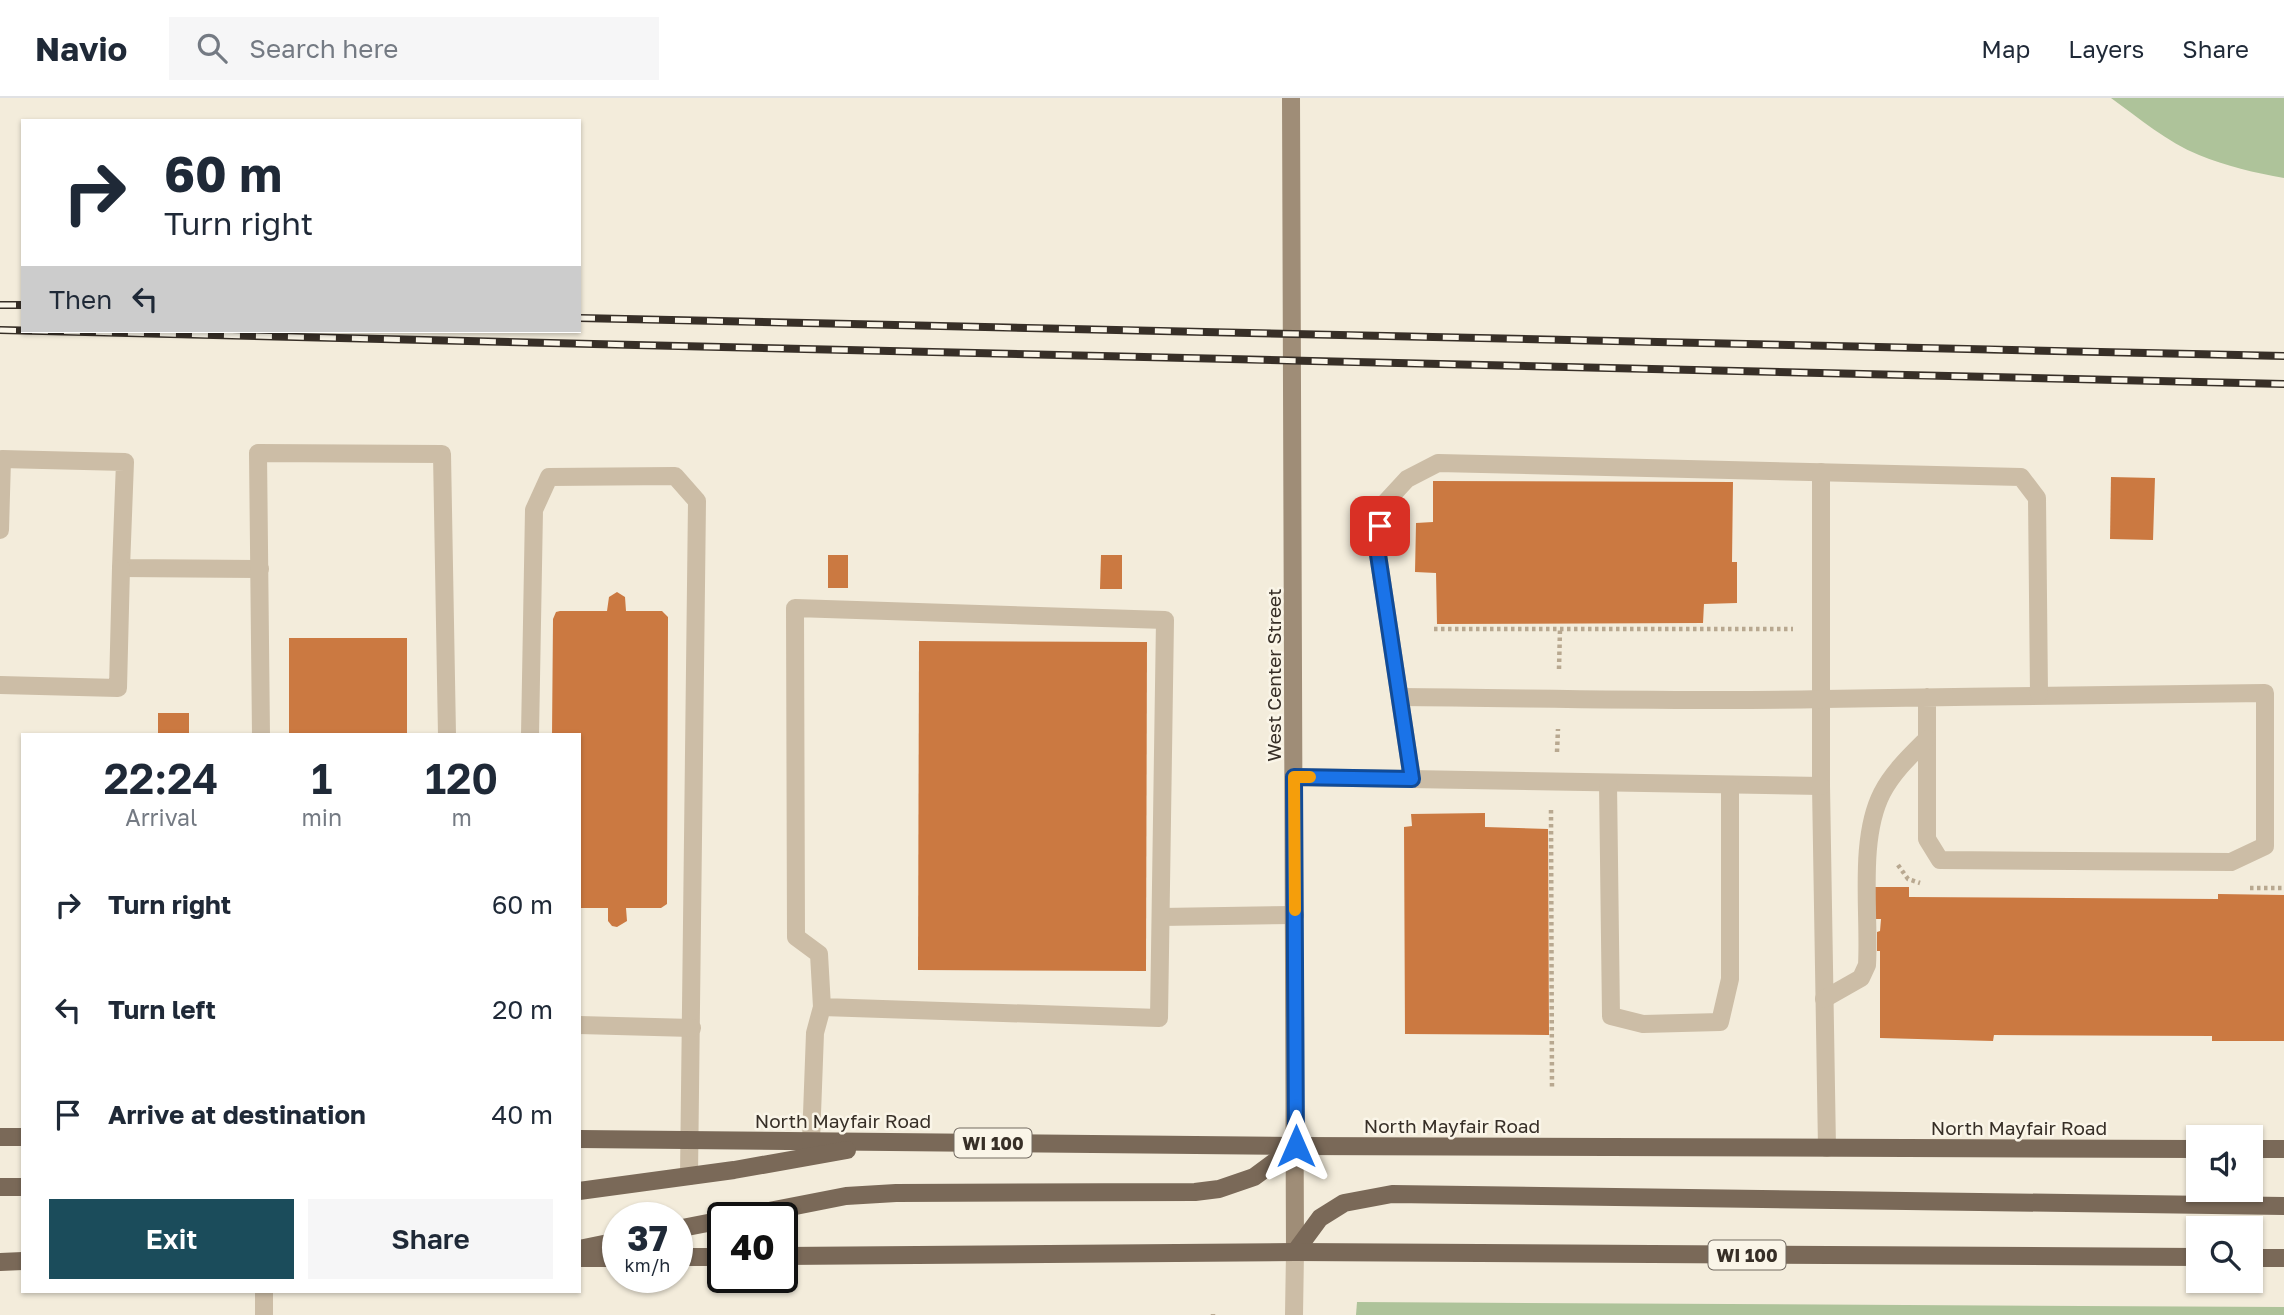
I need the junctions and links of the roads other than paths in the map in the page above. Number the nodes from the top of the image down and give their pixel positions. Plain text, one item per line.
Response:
1 (1291, 98) edge
2 (1821, 472) junction
3 (0, 530) edge
4 (121, 568) junction
5 (260, 569) junction
6 (0, 685) edge
7 (2039, 694) junction
8 (1400, 697) junction
9 (1927, 697) junction
10 (1822, 699) junction
11 (261, 733) edge
12 (447, 733) edge
13 (530, 733) edge
14 (1927, 739) junction
15 (1294, 777) junction
16 (1412, 779) junction
17 (1608, 782) junction
18 (1730, 785) junction
19 (1821, 786) junction
20 (1295, 915) junction
21 (1161, 917) junction
22 (1825, 999) junction
23 (822, 1007) junction
24 (581, 1025) edge
25 (692, 1028) junction
26 (0, 1137) edge
27 (21, 1137) edge
28 (581, 1139) edge
29 (690, 1140) junction
30 (811, 1141) junction
31 (892, 1142) junction
32 (1296, 1146) junction
33 (1827, 1148) junction
34 (2186, 1149) edge
35 (2263, 1149) edge
36 (2284, 1149) edge
37 (689, 1176) junction
38 (0, 1187) edge
39 (21, 1187) edge
40 (581, 1191) edge
41 (798, 1205) edge
42 (2284, 1206) edge
43 (602, 1244) edge
44 (581, 1249) edge
45 (1296, 1252) junction
46 (798, 1256) edge
47 (2186, 1257) edge
48 (581, 1258) edge
49 (602, 1258) edge
50 (2263, 1258) edge
51 (2284, 1258) edge
52 (21, 1261) edge
53 (0, 1262) edge
54 (264, 1293) edge
55 (264, 1315) edge
56 (1294, 1315) edge

1 - 15 street, West Center Street
2 - 7 street
2 - 8 street
2 - 10 street
3 - 4 street
4 - 5 street
4 - 6 street
5 - 11 street
5 - 12 street
7 - 9 street
7 - 14 street
8 - 10 street
8 - 16 street
9 - 10 street
9 - 14 street
10 - 19 street
13 - 25 street
14 - 22 street
15 - 16 street
15 - 20 street, West Center Street
16 - 17 street
17 - 18 street
17 - 18 street
18 - 19 street
19 - 22 street
20 - 21 street
20 - 32 street, West Center Street
21 - 23 street
21 - 23 street
22 - 33 street
23 - 30 street
24 - 25 street
25 - 29 street
26 - 27 main road
28 - 29 main road, North Mayfair Road / WI 100
29 - 30 main road, North Mayfair Road / WI 100
29 - 37 street
30 - 31 main road, North Mayfair Road / WI 100
31 - 32 main road, North Mayfair Road / WI 100
31 - 37 main road
32 - 33 main road, North Mayfair Road / WI 100
32 - 41 main road
32 - 45 street, West Center Street
33 - 34 main road, North Mayfair Road / WI 100
35 - 36 main road
37 - 40 main road
38 - 39 main road
42 - 45 main road
43 - 44 main road
45 - 46 main road, WI 100
45 - 47 main road, WI 100
45 - 56 street
48 - 49 main road
50 - 51 main road
52 - 53 main road
54 - 55 street

